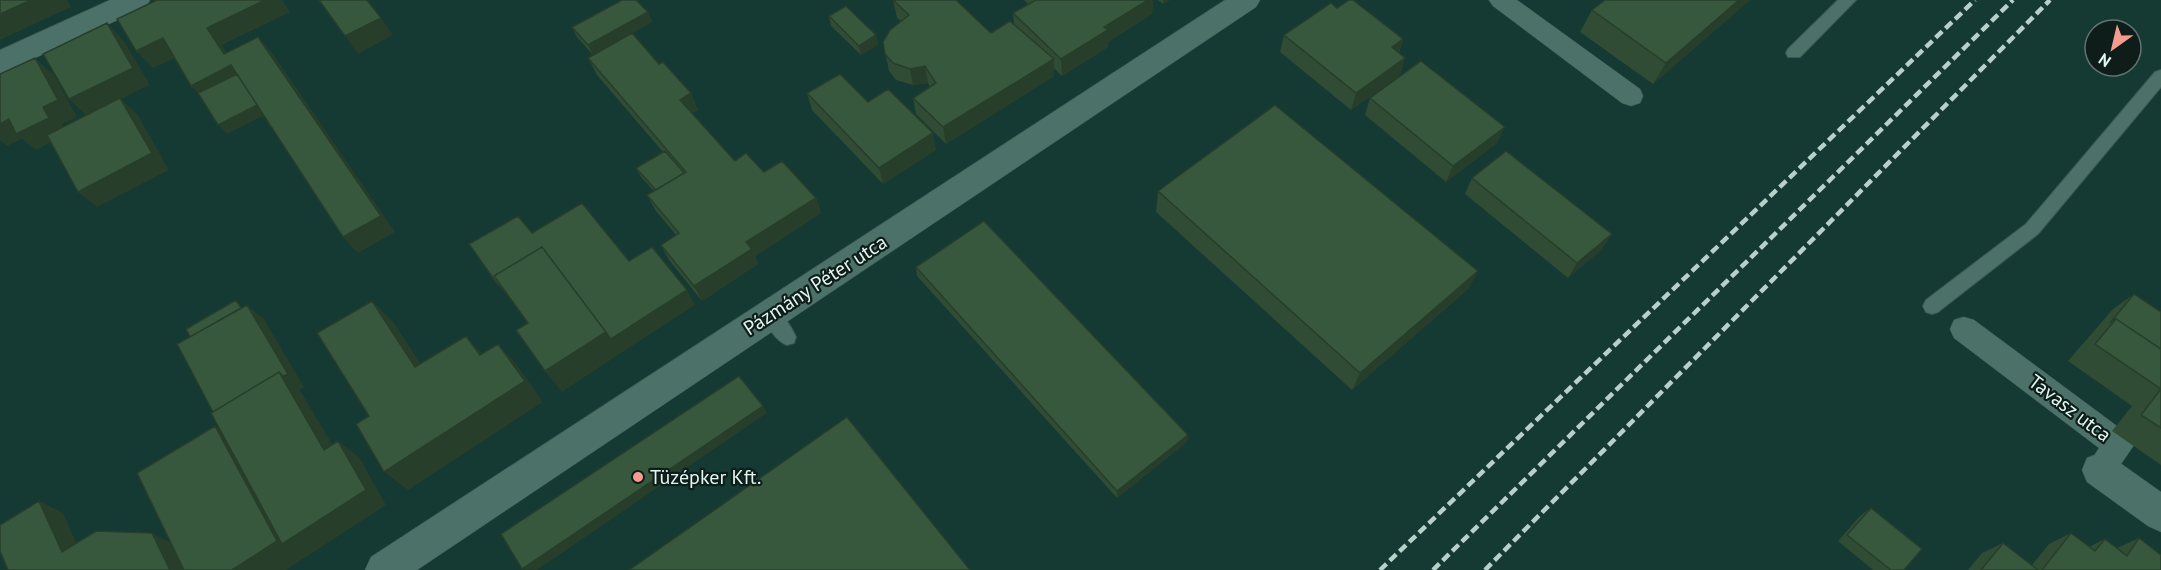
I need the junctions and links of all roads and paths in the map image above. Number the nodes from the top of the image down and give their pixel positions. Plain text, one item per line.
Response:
1 (136, 0) edge
2 (1246, 0) edge
3 (1501, 0) edge
4 (1848, 0) edge
5 (1794, 53) dead end
6 (0, 63) edge
7 (2161, 76) edge
8 (1631, 96) dead end
9 (1932, 306) dead end
10 (1964, 329) dead end
11 (2100, 470) joint
12 (2161, 514) edge
13 (384, 570) edge

1 - 6 street
2 - 13 street, Pázmány Péter utca
3 - 8 street
4 - 5 lane
7 - 9 lane
10 - 11 street, Tavasz utca
11 - 12 street, Tavasz utca

